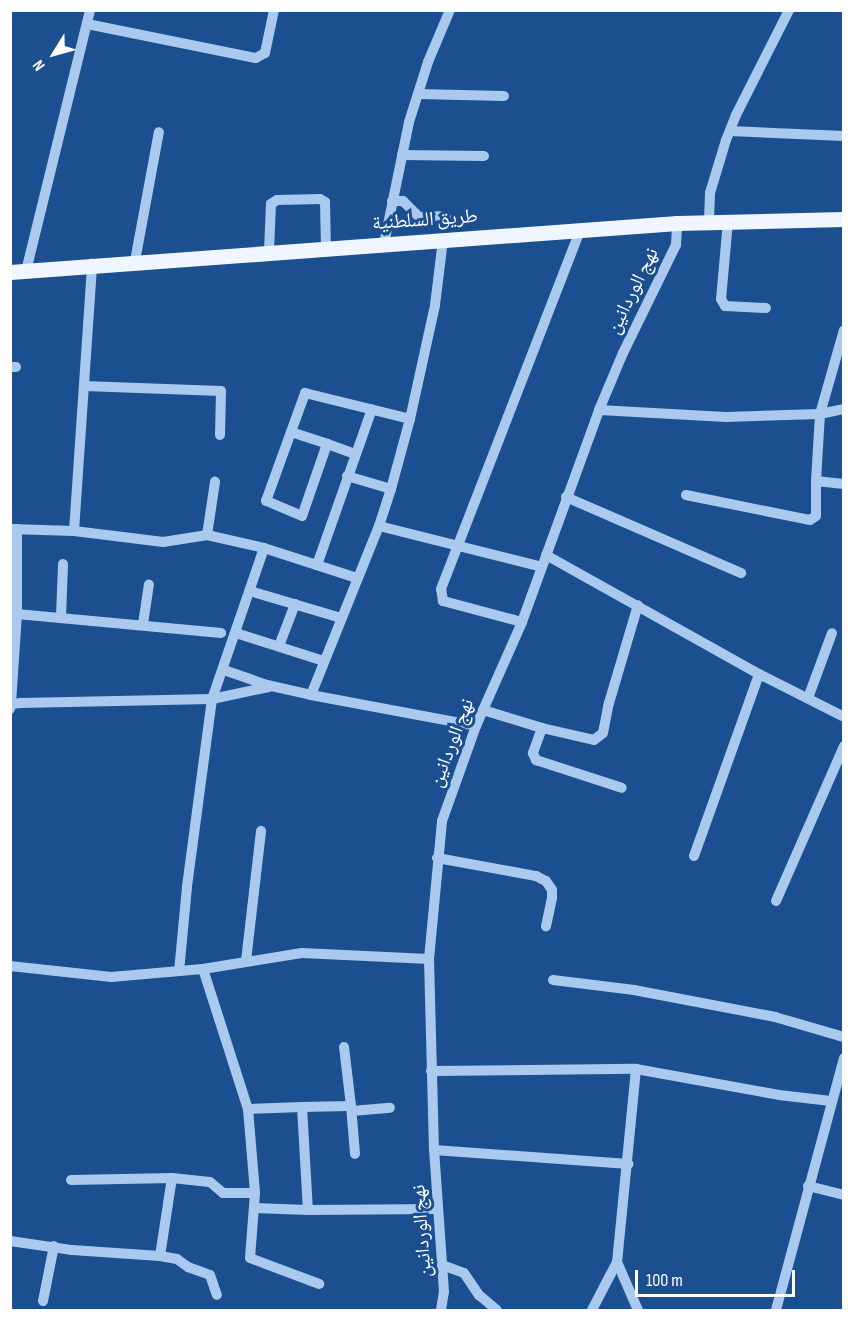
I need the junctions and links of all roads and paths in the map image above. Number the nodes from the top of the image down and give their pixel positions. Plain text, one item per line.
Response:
1 (90, 10) edge
2 (274, 10) edge
3 (450, 10) edge
4 (789, 10) edge
5 (87, 24) junction
6 (418, 94) junction
7 (504, 96) dead end
8 (730, 131) junction
9 (159, 132) dead end
10 (843, 136) edge
11 (402, 155) junction
12 (484, 156) dead end
13 (392, 201) junction
14 (446, 216) dead end
15 (843, 219) edge
16 (709, 221) junction
17 (728, 221) junction
18 (677, 223) junction
19 (580, 230) junction
20 (443, 240) junction
21 (384, 244) junction
22 (326, 248) junction
23 (269, 251) junction
24 (135, 261) junction
25 (92, 264) junction
26 (26, 271) junction
27 (10, 272) edge
28 (766, 308) dead end
29 (843, 330) edge
30 (84, 386) junction
31 (372, 409) junction
32 (843, 409) edge
33 (599, 410) junction
34 (820, 414) junction
35 (410, 419) junction
36 (291, 432) junction
37 (220, 435) dead end
38 (327, 444) junction
39 (355, 454) junction
40 (347, 476) junction
41 (816, 481) junction
42 (215, 482) dead end
43 (843, 484) edge
44 (391, 489) junction
45 (686, 495) dead end
46 (566, 497) junction
47 (379, 526) junction
48 (14, 529) edge
49 (74, 531) junction
50 (207, 536) junction
51 (459, 545) junction
52 (264, 548) junction
53 (546, 555) junction
54 (63, 564) dead end
55 (317, 566) junction
56 (542, 567) junction
57 (741, 573) dead end
58 (357, 578) junction
59 (148, 584) dead end
60 (250, 591) junction
61 (295, 604) junction
62 (638, 605) junction
63 (17, 614) junction
64 (61, 617) junction
65 (341, 618) junction
66 (522, 622) junction
67 (143, 624) junction
68 (221, 633) dead end
69 (236, 633) junction
70 (832, 633) dead end
71 (279, 646) junction
72 (324, 661) junction
73 (224, 670) junction
74 (759, 674) junction
75 (272, 686) junction
76 (311, 695) junction
77 (808, 698) junction
78 (212, 699) junction
79 (11, 706) edge
80 (483, 710) junction
81 (843, 717) edge
82 (476, 726) junction
83 (542, 728) junction
84 (843, 746) edge
85 (622, 788) dead end
86 (261, 831) dead end
87 (694, 856) dead end
88 (437, 858) junction
89 (776, 901) dead end
90 (546, 926) dead end
91 (429, 959) junction
92 (246, 961) junction
93 (10, 966) edge
94 (202, 969) junction
95 (179, 971) junction
96 (553, 980) dead end
97 (843, 1037) edge
98 (344, 1047) dead end
99 (843, 1058) edge
100 (636, 1069) junction
101 (431, 1071) junction
102 (831, 1101) junction
103 (302, 1107) junction
104 (351, 1108) junction
105 (390, 1108) dead end
106 (248, 1109) junction
107 (434, 1150) junction
108 (355, 1154) dead end
109 (628, 1164) junction
110 (172, 1178) junction
111 (71, 1180) dead end
112 (808, 1186) junction
113 (255, 1194) junction
114 (843, 1195) edge
115 (254, 1208) junction
116 (438, 1209) junction
117 (308, 1210) junction
118 (10, 1241) edge
119 (54, 1246) junction
120 (160, 1256) junction
121 (617, 1262) junction
122 (442, 1265) junction
123 (319, 1284) dead end
124 (218, 1295) dead end
125 (43, 1301) dead end
126 (441, 1311) edge
127 (497, 1311) edge
128 (592, 1311) edge
129 (638, 1311) edge
130 (776, 1311) edge

1 - 5 street
2 - 5 street
3 - 6 street
4 - 8 street
5 - 26 street
6 - 7 street
6 - 11 street
8 - 10 street
8 - 16 street
9 - 24 street
11 - 12 street
11 - 13 street
13 - 14 street
13 - 21 street
15 - 17 main road, طريق السلطنية
16 - 17 main road, طريق السلطنية
16 - 18 main road, طريق السلطنية
17 - 28 street
18 - 19 main road, طريق السلطنية
18 - 33 street, نهج الوردانين
19 - 20 main road, طريق السلطنية
19 - 51 street
20 - 21 main road, طريق السلطنية
20 - 35 street
21 - 22 main road, طريق السلطنية
22 - 23 main road, طريق السلطنية
22 - 23 street
23 - 24 main road, طريق السلطنية
24 - 25 main road, طريق السلطنية
25 - 26 main road, طريق السلطنية
25 - 30 street
26 - 27 main road, طريق السلطنية
29 - 34 street
30 - 37 street
30 - 49 street
31 - 35 street
31 - 36 street
31 - 39 street
32 - 34 street
33 - 34 street
33 - 46 street, نهج الوردانين
34 - 41 street
35 - 44 street
36 - 38 street
36 - 38 street
38 - 39 street
39 - 40 street
40 - 44 street
40 - 55 street
41 - 43 street
41 - 45 street
42 - 50 street
44 - 47 street
46 - 53 street, نهج الوردانين
46 - 57 street
47 - 51 street
47 - 58 street
48 - 49 street
48 - 63 street
49 - 50 street
50 - 52 street
51 - 56 street
51 - 66 street
52 - 55 street
52 - 60 street
53 - 56 street, نهج الوردانين
53 - 62 street
54 - 64 street
55 - 58 street
56 - 66 street, نهج الوردانين
58 - 65 street
59 - 67 street
60 - 61 street
60 - 69 street
61 - 65 street
61 - 71 street
62 - 74 street
62 - 83 street
63 - 64 street
63 - 79 street
64 - 67 street
65 - 72 street
66 - 80 street, نهج الوردانين
67 - 68 street
69 - 71 street
69 - 73 street
70 - 77 street
71 - 72 street
72 - 76 street
73 - 75 street
73 - 78 street
74 - 77 street
74 - 87 street
75 - 76 street
75 - 78 street
76 - 82 street
77 - 81 street
78 - 79 street
78 - 95 street
80 - 82 street, نهج الوردانين
80 - 83 street
82 - 88 street, نهج الوردانين
83 - 85 street
84 - 89 street
86 - 92 street
88 - 90 street
88 - 91 street, نهج الوردانين
91 - 92 street
91 - 101 street, نهج الوردانين
92 - 94 street
93 - 95 street
94 - 95 street
94 - 106 street
96 - 97 street
98 - 104 street
99 - 102 street
100 - 101 street
100 - 102 street
100 - 109 street
101 - 107 street, نهج الوردانين
102 - 112 street
103 - 104 street
103 - 106 street
103 - 117 street
104 - 105 street
104 - 108 street
106 - 113 street
107 - 109 street
107 - 116 street, نهج الوردانين
109 - 121 street
110 - 111 street
110 - 113 street
110 - 120 street
112 - 114 street
112 - 130 street
113 - 115 street
115 - 117 street
115 - 123 street
116 - 117 street
116 - 122 street, نهج الوردانين
118 - 119 street
119 - 120 street
119 - 125 street
120 - 124 street
121 - 128 street
121 - 129 street
122 - 126 street, نهج الوردانين
122 - 127 street

